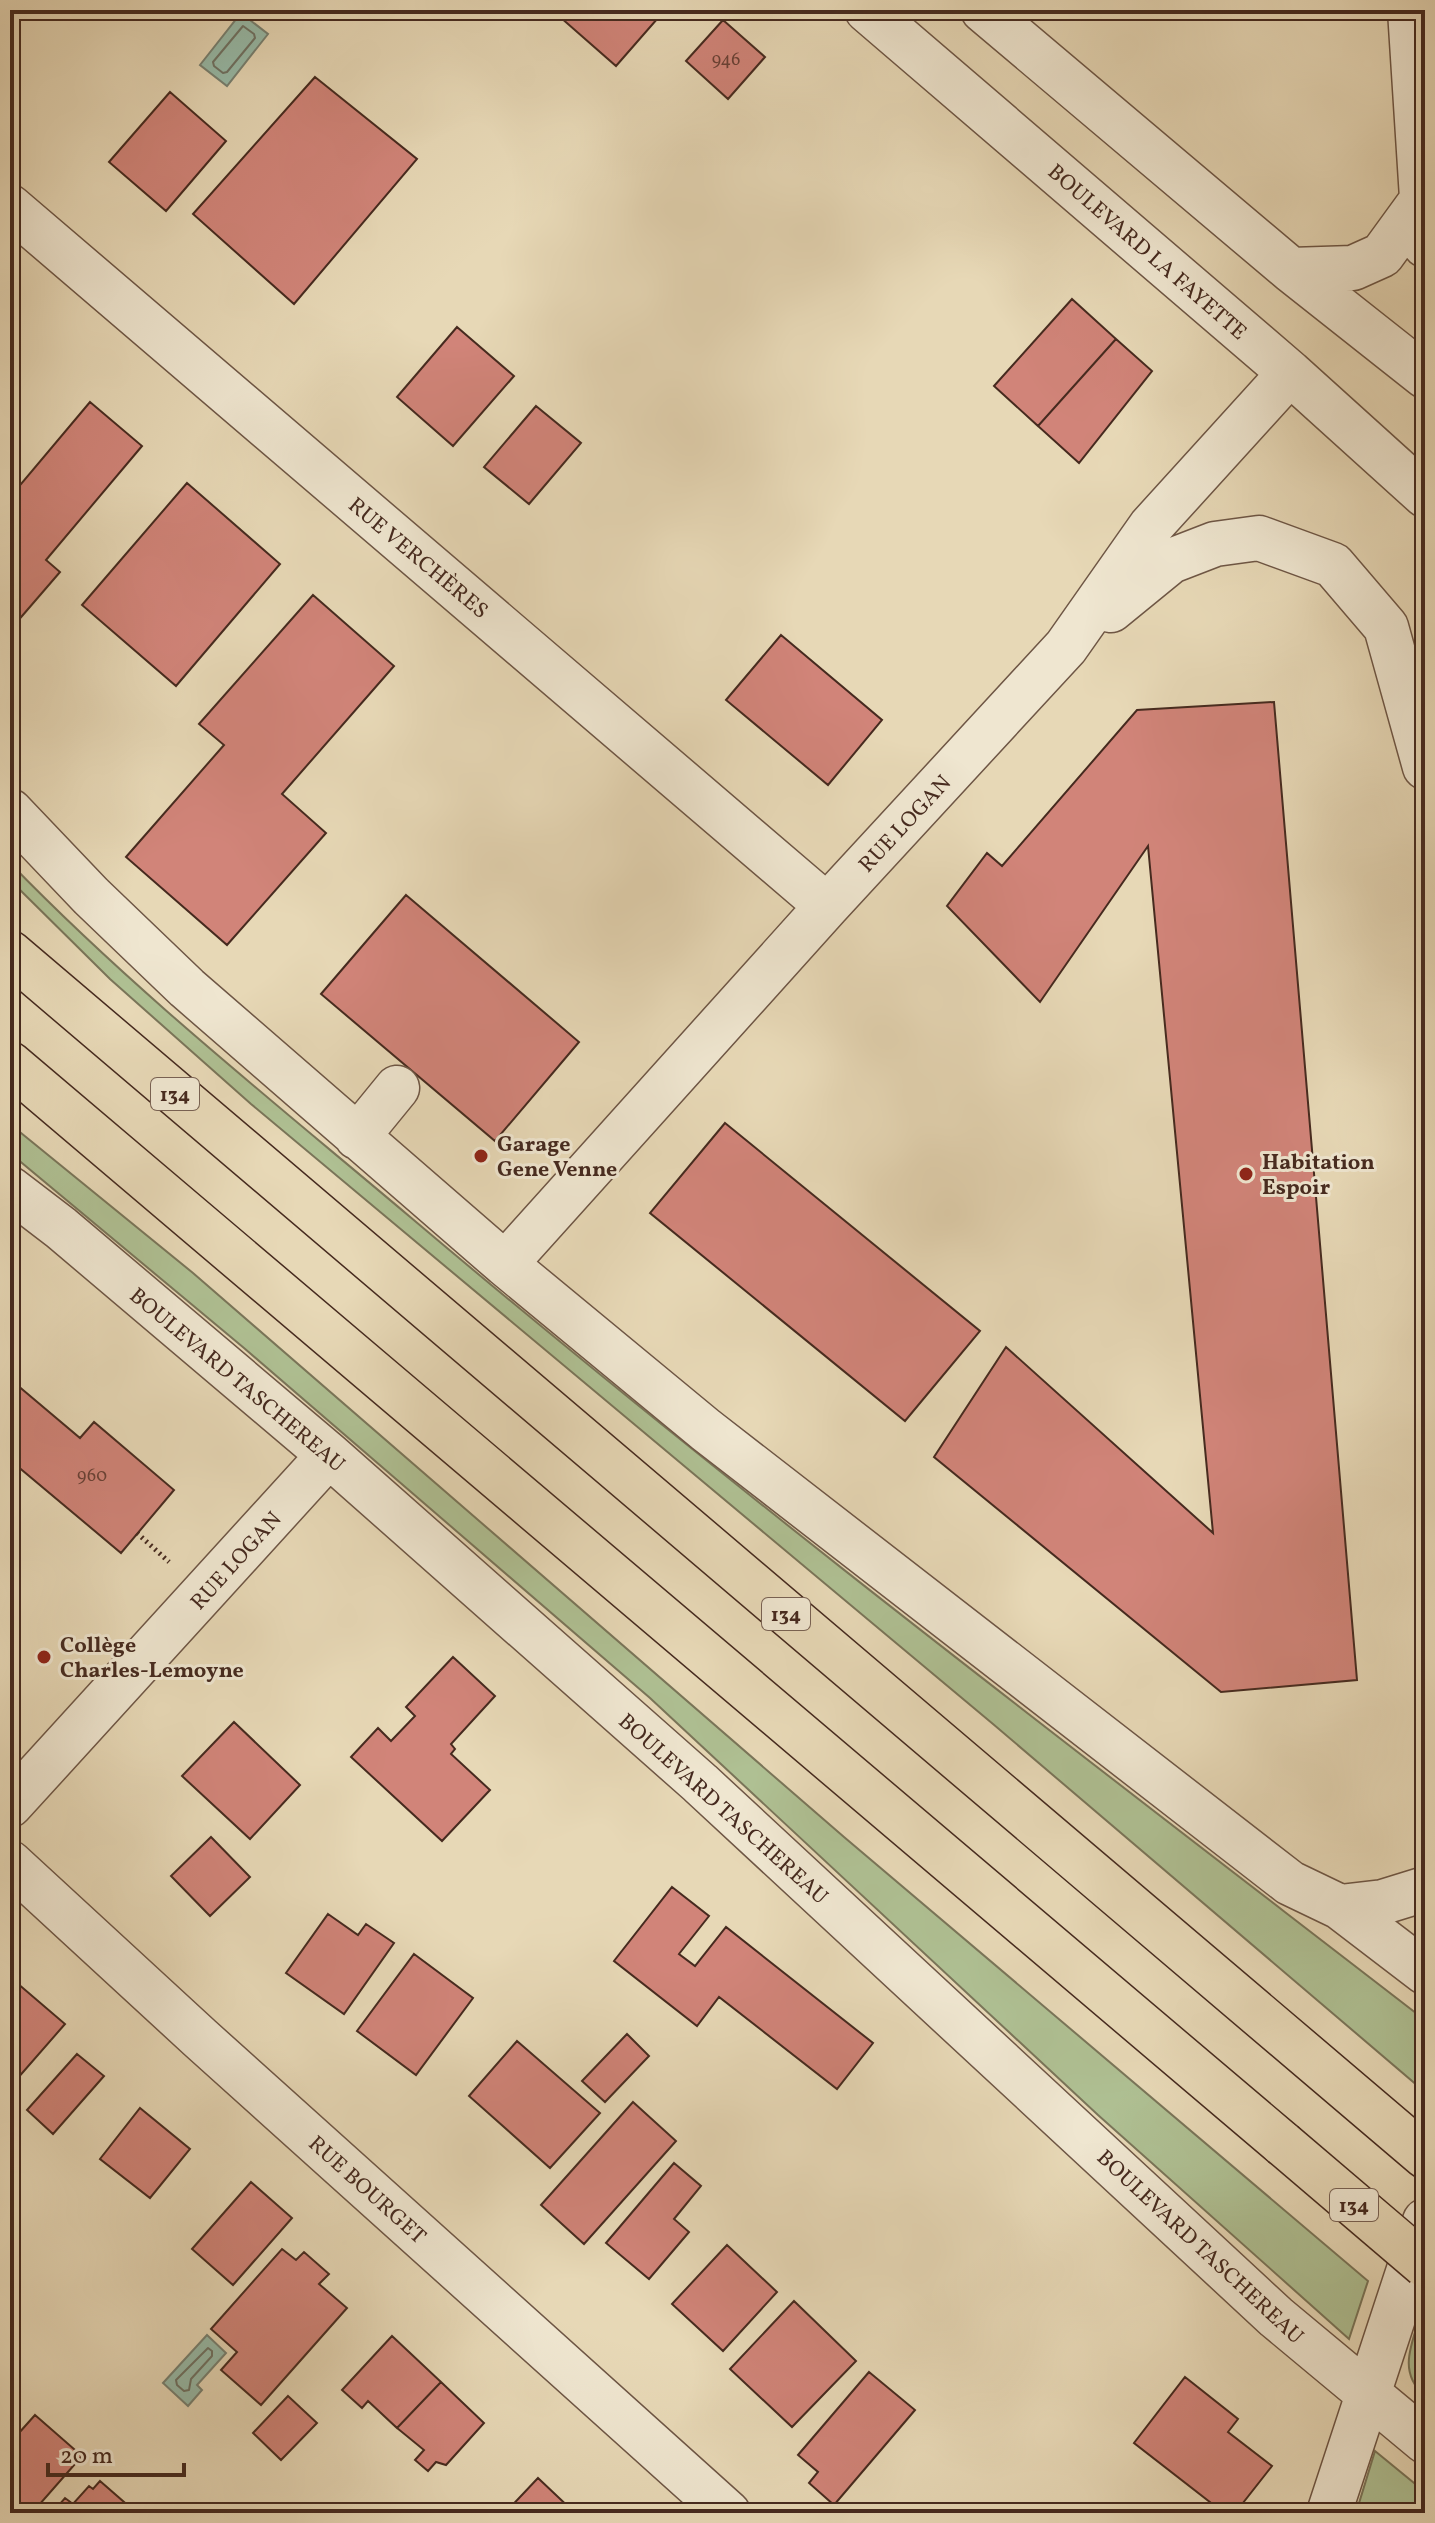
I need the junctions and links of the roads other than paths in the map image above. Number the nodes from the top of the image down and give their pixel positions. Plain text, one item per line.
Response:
1 (867, 10) edge
2 (983, 10) edge
3 (1410, 10) edge
4 (1422, 200) junction
5 (10, 207) edge
6 (1425, 245) edge
7 (1291, 270) junction
8 (1290, 373) junction
9 (1425, 376) edge
10 (1425, 495) edge
11 (1066, 647) junction
12 (1425, 767) edge
13 (10, 811) edge
14 (827, 906) junction
15 (10, 953) edge
16 (10, 1064) edge
17 (397, 1088) dead end
18 (357, 1137) junction
19 (10, 1189) edge
20 (505, 1264) junction
21 (329, 1455) junction
22 (10, 1805) edge
23 (10, 1863) edge
24 (1425, 1889) edge
25 (1340, 1907) junction
26 (1425, 1972) edge
27 (1425, 2156) edge
28 (1425, 2221) edge
29 (1425, 2265) edge
30 (1368, 2395) junction
31 (1425, 2441) edge
32 (728, 2513) edge
33 (1329, 2513) edge

1 - 8 street, BOULEVARD LA FAYETTE
2 - 7 street
3 - 4 street
4 - 6 street
4 - 7 street
5 - 14 street, RUE VERCHÈRES
7 - 9 street
8 - 10 street, BOULEVARD LA FAYETTE
8 - 11 street, RUE LOGAN
11 - 12 street
11 - 14 street, RUE LOGAN
13 - 18 street
14 - 20 street, RUE LOGAN
15 - 27 highway, 134
16 - 29 highway, 134, bridge
17 - 18 street
18 - 20 street
19 - 21 street, BOULEVARD TASCHEREAU
20 - 25 street
21 - 22 street, RUE LOGAN
21 - 30 street, BOULEVARD TASCHEREAU
23 - 32 street, RUE BOURGET
24 - 25 street
25 - 26 street
28 - 30 street
30 - 31 street, BOULEVARD TASCHEREAU
30 - 33 street

